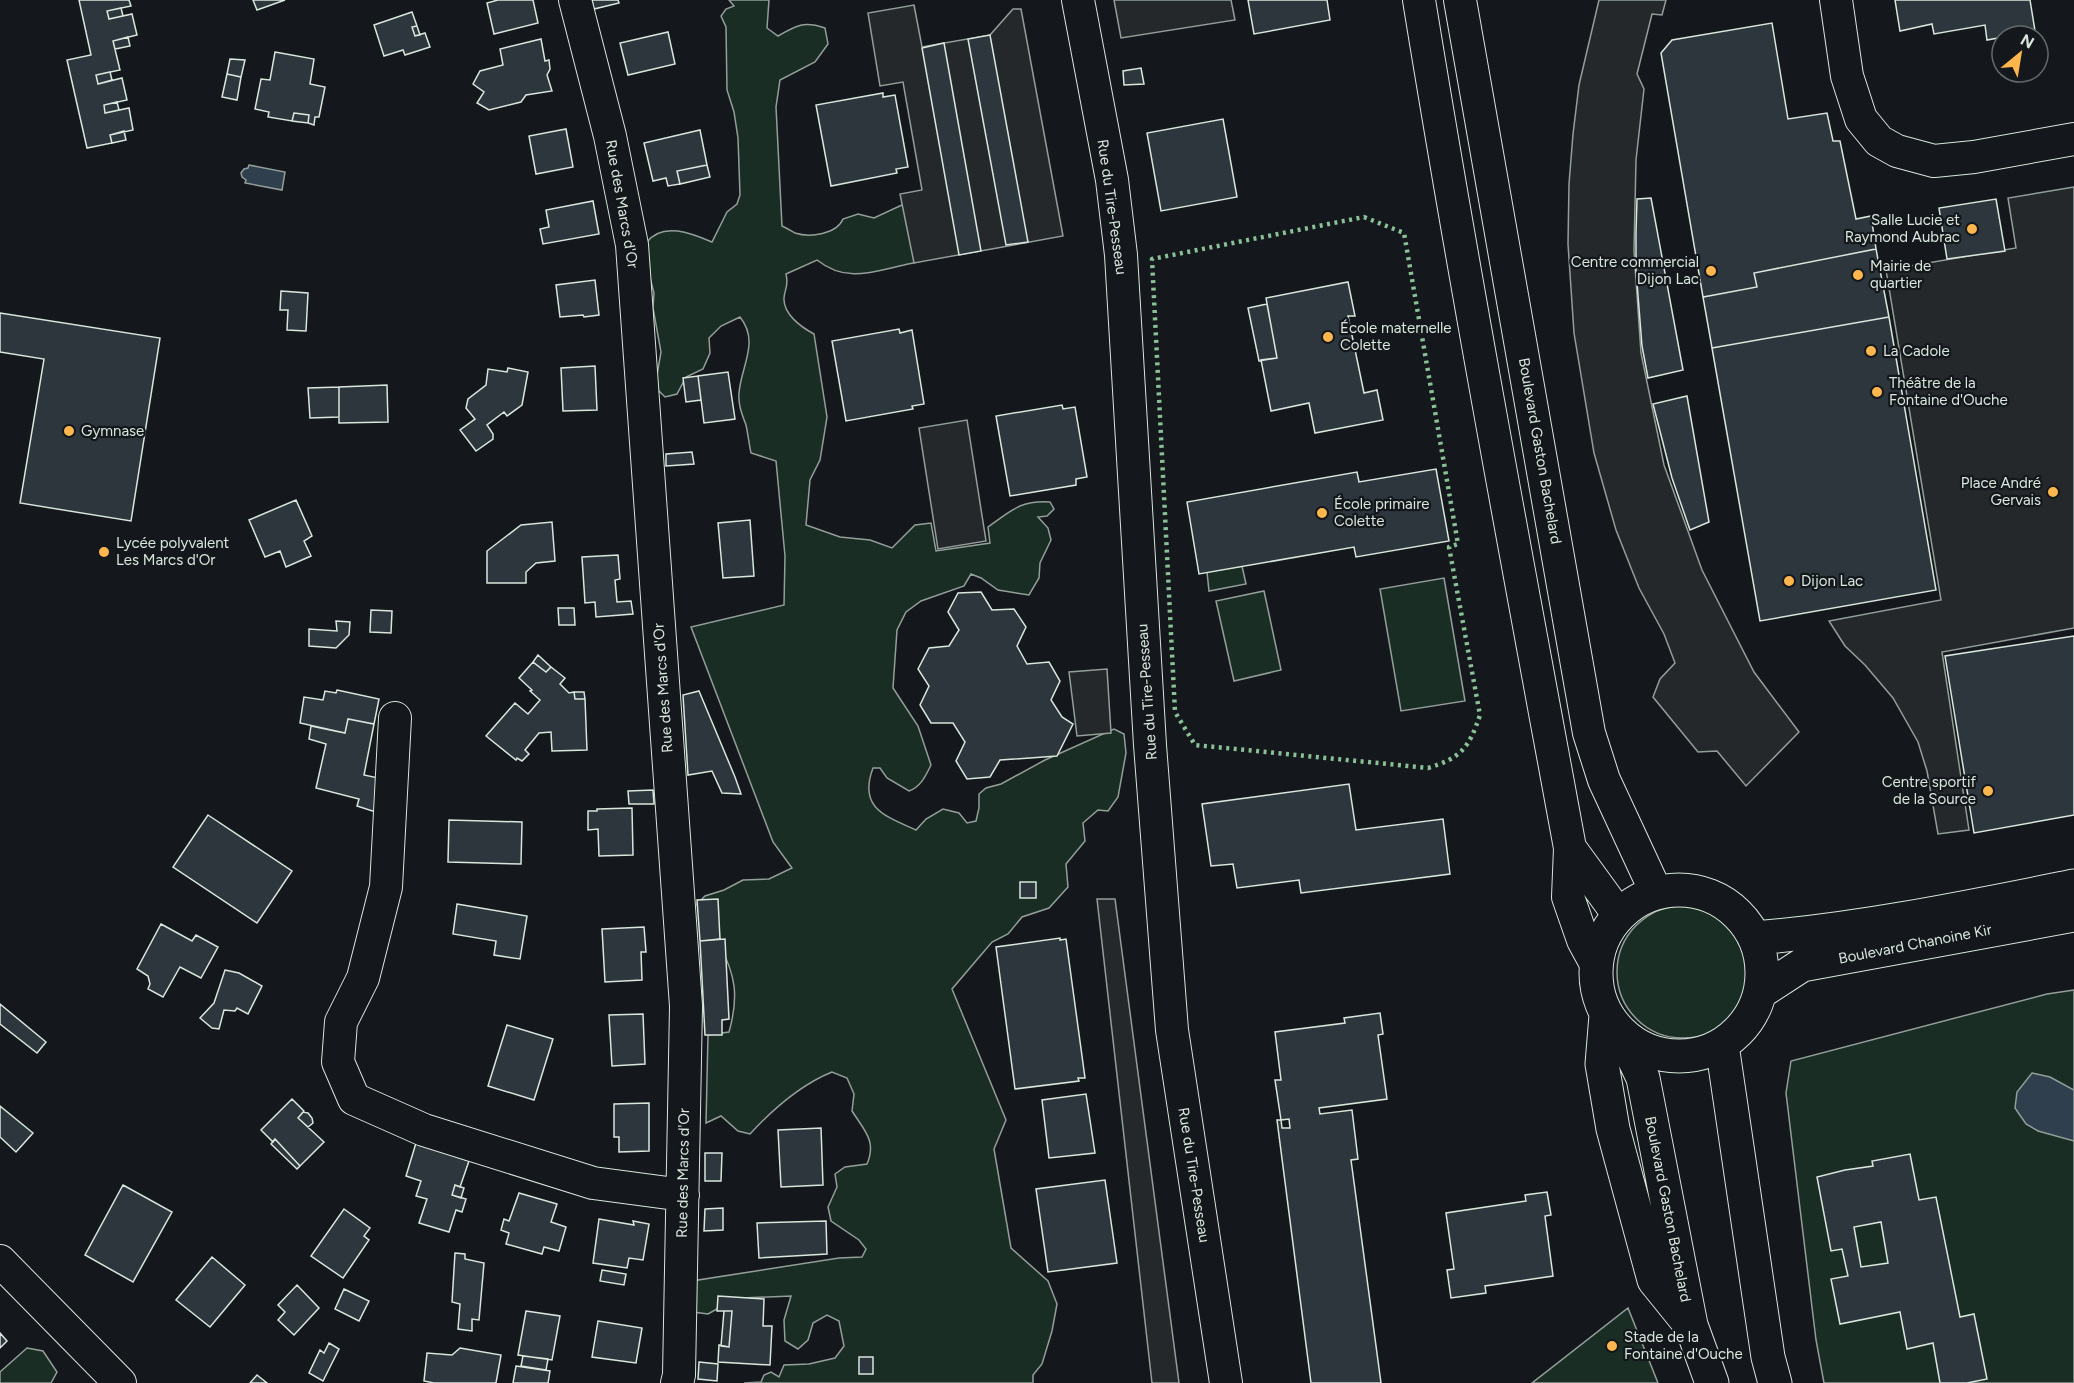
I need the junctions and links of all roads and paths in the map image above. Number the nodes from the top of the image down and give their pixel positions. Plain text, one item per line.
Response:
1 (575, 0) edge
2 (1078, 0) edge
3 (1419, 0) edge
4 (1460, 0) edge
5 (1836, 0) edge
6 (2074, 139) edge
7 (395, 718) dead end
8 (1570, 848) junction
9 (2074, 886) edge
10 (1656, 892) junction
11 (1618, 914) junction
12 (2074, 915) edge
13 (1755, 938) junction
14 (1595, 963) junction
15 (1762, 991) junction
16 (1614, 1025) junction
17 (1722, 1045) junction
18 (683, 1195) junction
19 (0, 1261) edge
20 (120, 1383) edge
21 (677, 1383) edge
22 (1226, 1383) edge
23 (1712, 1383) edge
24 (1775, 1383) edge

1 - 18 street, Rue des Marcs d'Or
2 - 22 street, Rue du Tire-Pesseau
3 - 8 street
4 - 10 street, Boulevard Gaston Bachelard
5 - 6 street
7 - 18 street
8 - 11 street
8 - 14 street
9 - 13 main road, Boulevard Chanoine Kir
10 - 11 main road
10 - 13 main road
11 - 14 main road
12 - 15 main road, Boulevard Chanoine Kir
13 - 15 main road
14 - 16 main road
15 - 17 main road
16 - 17 main road
16 - 23 main road, Boulevard Gaston Bachelard
17 - 24 main road
18 - 21 street, Rue des Marcs d'Or
19 - 20 street

